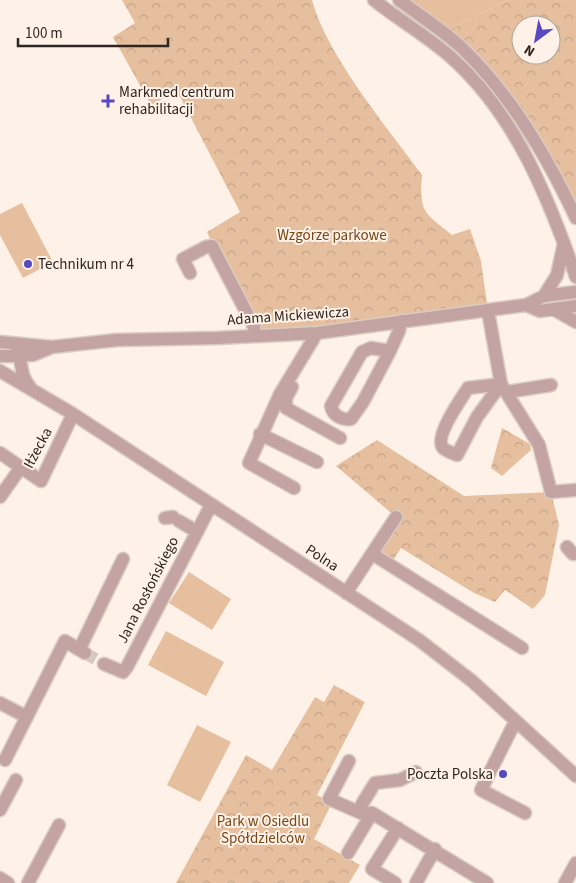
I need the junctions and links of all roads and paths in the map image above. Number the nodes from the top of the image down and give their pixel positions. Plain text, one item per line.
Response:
1 (374, 0) edge
2 (399, 0) edge
3 (576, 218) edge
4 (564, 243) junction
5 (190, 273) dead end
6 (576, 277) edge
7 (576, 292) edge
8 (544, 296) junction
9 (526, 306) junction
10 (576, 306) edge
11 (553, 309) junction
12 (488, 311) junction
13 (402, 321) junction
14 (576, 322) edge
15 (317, 333) junction
16 (256, 336) junction
17 (0, 342) edge
18 (13, 344) junction
19 (52, 347) junction
20 (390, 351) junction
21 (9, 356) edge
22 (304, 356) junction
23 (5, 374) edge
24 (551, 385) dead end
25 (504, 388) junction
26 (32, 389) junction
27 (73, 414) junction
28 (260, 434) junction
29 (340, 438) dead end
30 (0, 453) edge
31 (317, 462) dead end
32 (21, 467) junction
33 (294, 488) dead end
34 (576, 490) edge
35 (0, 497) edge
36 (211, 505) junction
37 (396, 517) dead end
38 (172, 519) dead end
39 (196, 532) junction
40 (374, 555) junction
41 (123, 559) dead end
42 (346, 593) junction
43 (522, 648) dead end
44 (104, 664) tunnel mouth
45 (0, 703) edge
46 (27, 717) junction
47 (515, 722) junction
48 (5, 760) dead end
49 (349, 761) dead end
50 (416, 772) dead end
51 (576, 776) edge
52 (16, 780) dead end
53 (0, 810) edge
54 (367, 813) junction
55 (525, 813) dead end
56 (59, 825) dead end
57 (398, 828) junction
58 (435, 849) junction
59 (348, 853) dead end
60 (576, 863) edge
61 (0, 878) edge
62 (8, 883) edge
63 (28, 883) edge
64 (395, 883) edge
65 (416, 883) edge
66 (487, 883) edge
67 (565, 883) edge

1 - 4 street
2 - 3 street
4 - 6 street
4 - 8 street
5 - 16 street
7 - 8 street, Adama Mickiewicza
8 - 9 street, Adama Mickiewicza
9 - 11 street, Adama Mickiewicza
9 - 12 street, Adama Mickiewicza
10 - 11 street, Adama Mickiewicza
11 - 14 street
12 - 13 street, Adama Mickiewicza
12 - 25 street
13 - 15 street, Adama Mickiewicza
13 - 20 street
15 - 16 street, Adama Mickiewicza
15 - 22 street
16 - 19 street, Adama Mickiewicza
17 - 18 street, Adama Mickiewicza
18 - 19 street, Adama Mickiewicza
18 - 21 street, Polna
19 - 21 street, Adama Mickiewicza
20 - 20 street
21 - 23 street, Polna
21 - 26 street
22 - 28 street
22 - 29 street
23 - 26 street, Polna
24 - 25 street
25 - 25 street
25 - 34 street
26 - 27 street, Polna
27 - 32 street, Iłżecka
27 - 36 street, Polna
28 - 31 street
28 - 33 street
30 - 32 street, Iłżecka
32 - 35 street
36 - 39 street, Jana Rosłońskiego
36 - 42 street, Polna
37 - 40 street
38 - 39 street
39 - 44 street, Jana Rosłońskiego
40 - 42 street
40 - 43 street
41 - 46 street
42 - 47 street, Polna
45 - 46 street
46 - 48 street
47 - 51 street, Polna
47 - 55 street
49 - 54 street
50 - 54 street
52 - 53 street
54 - 57 street
54 - 59 street
56 - 63 street
57 - 58 street
57 - 64 street
58 - 65 street
58 - 66 street
60 - 67 street
61 - 62 street

